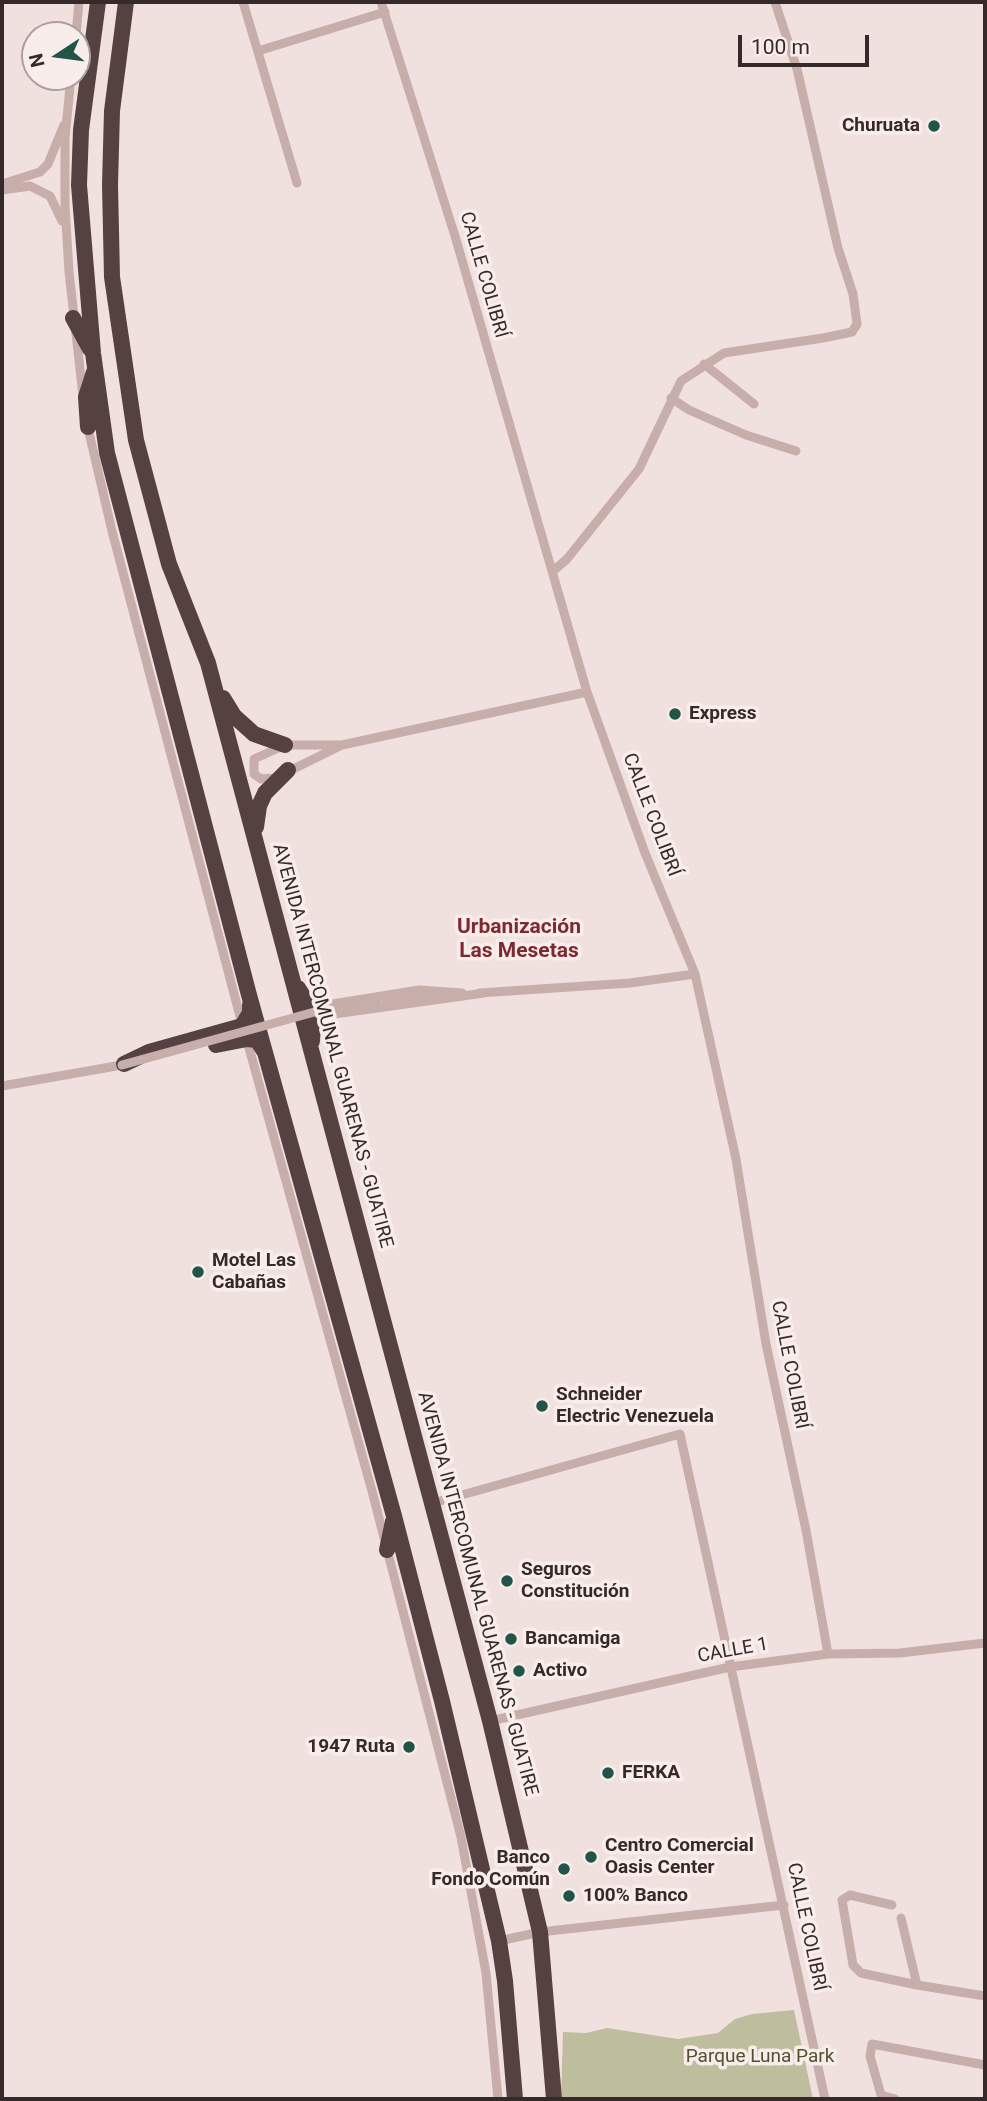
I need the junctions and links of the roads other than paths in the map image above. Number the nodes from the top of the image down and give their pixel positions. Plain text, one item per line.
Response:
1 (79, 2) edge
2 (98, 2) edge
3 (126, 2) edge
4 (243, 2) edge
5 (381, 2) edge
6 (775, 2) edge
7 (386, 12) junction
8 (77, 21) edge
9 (258, 51) junction
10 (70, 91) edge
11 (67, 117) junction
12 (297, 183) dead end
13 (2, 184) edge
14 (2, 190) edge
15 (67, 240) junction
16 (73, 318) junction
17 (93, 353) junction
18 (704, 364) junction
19 (95, 370) junction
20 (671, 398) junction
21 (754, 404) dead end
22 (88, 427) junction
23 (796, 451) dead end
24 (553, 571) junction
25 (208, 663) junction
26 (587, 692) junction
27 (285, 745) junction
28 (342, 745) junction
29 (288, 770) junction
30 (258, 850) junction
31 (288, 968) junction
32 (695, 974) junction
33 (462, 993) junction
34 (484, 993) junction
35 (249, 995) junction
36 (323, 1011) junction
37 (245, 1032) junction
38 (264, 1051) junction
39 (122, 1065) junction
40 (316, 1068) junction
41 (2, 1086) edge
42 (264, 1096) junction
43 (286, 1128) junction
44 (433, 1503) junction
45 (394, 1516) junction
46 (387, 1550) junction
47 (985, 1643) edge
48 (828, 1654) junction
49 (730, 1667) junction
50 (490, 1721) junction
51 (784, 1905) junction
52 (892, 1905) dead end
53 (901, 1918) dead end
54 (540, 1932) junction
55 (499, 1941) junction
56 (916, 1986) junction
57 (985, 1996) edge
58 (985, 2065) edge
59 (498, 2099) edge
60 (515, 2099) edge
61 (554, 2099) edge
62 (825, 2099) edge
63 (895, 2099) edge

1 - 8 street
2 - 17 highway
3 - 25 highway, AVENIDA INTERCOMUNAL GUARENAS - GUATIRE
4 - 9 street
5 - 7 street, CALLE COLIBRÍ
6 - 18 street
7 - 9 street
7 - 24 street, CALLE COLIBRÍ
9 - 12 street
10 - 11 street
11 - 13 street
11 - 15 street
14 - 15 street
15 - 16 street
16 - 17 highway
16 - 22 street
17 - 19 highway
18 - 20 street
18 - 21 street
19 - 22 highway
19 - 35 highway
20 - 23 street
20 - 24 street
22 - 37 street
24 - 26 street, CALLE COLIBRÍ
25 - 27 highway
25 - 30 highway, AVENIDA INTERCOMUNAL GUARENAS - GUATIRE
26 - 28 street
26 - 32 street, CALLE COLIBRÍ
27 - 28 street
27 - 29 street
28 - 29 street
29 - 30 highway
30 - 31 highway, AVENIDA INTERCOMUNAL GUARENAS - GUATIRE
31 - 36 highway
31 - 40 highway, AVENIDA INTERCOMUNAL GUARENAS - GUATIRE
32 - 34 street
32 - 48 street, CALLE COLIBRÍ
33 - 34 street
33 - 36 street
33 - 39 street, bridge
34 - 36 street
35 - 37 highway
35 - 38 highway
36 - 40 highway
37 - 38 highway
37 - 39 highway
37 - 42 street
38 - 43 highway
39 - 41 street
40 - 44 highway, AVENIDA INTERCOMUNAL GUARENAS - GUATIRE
42 - 43 highway
42 - 46 street
43 - 45 highway
44 - 49 street, CALLE COLIBRÍ
44 - 50 highway, AVENIDA INTERCOMUNAL GUARENAS - GUATIRE
45 - 46 highway
45 - 55 highway
46 - 59 street
47 - 48 street, CALLE 1
48 - 49 street, CALLE 1
49 - 50 street, CALLE 1
49 - 51 street, CALLE COLIBRÍ
50 - 54 highway, AVENIDA INTERCOMUNAL GUARENAS - GUATIRE
51 - 54 street
51 - 62 street, CALLE COLIBRÍ
52 - 56 street
53 - 56 street
54 - 55 street
54 - 61 highway, AVENIDA INTERCOMUNAL GUARENAS - GUATIRE
55 - 60 highway
56 - 57 street
58 - 63 street

